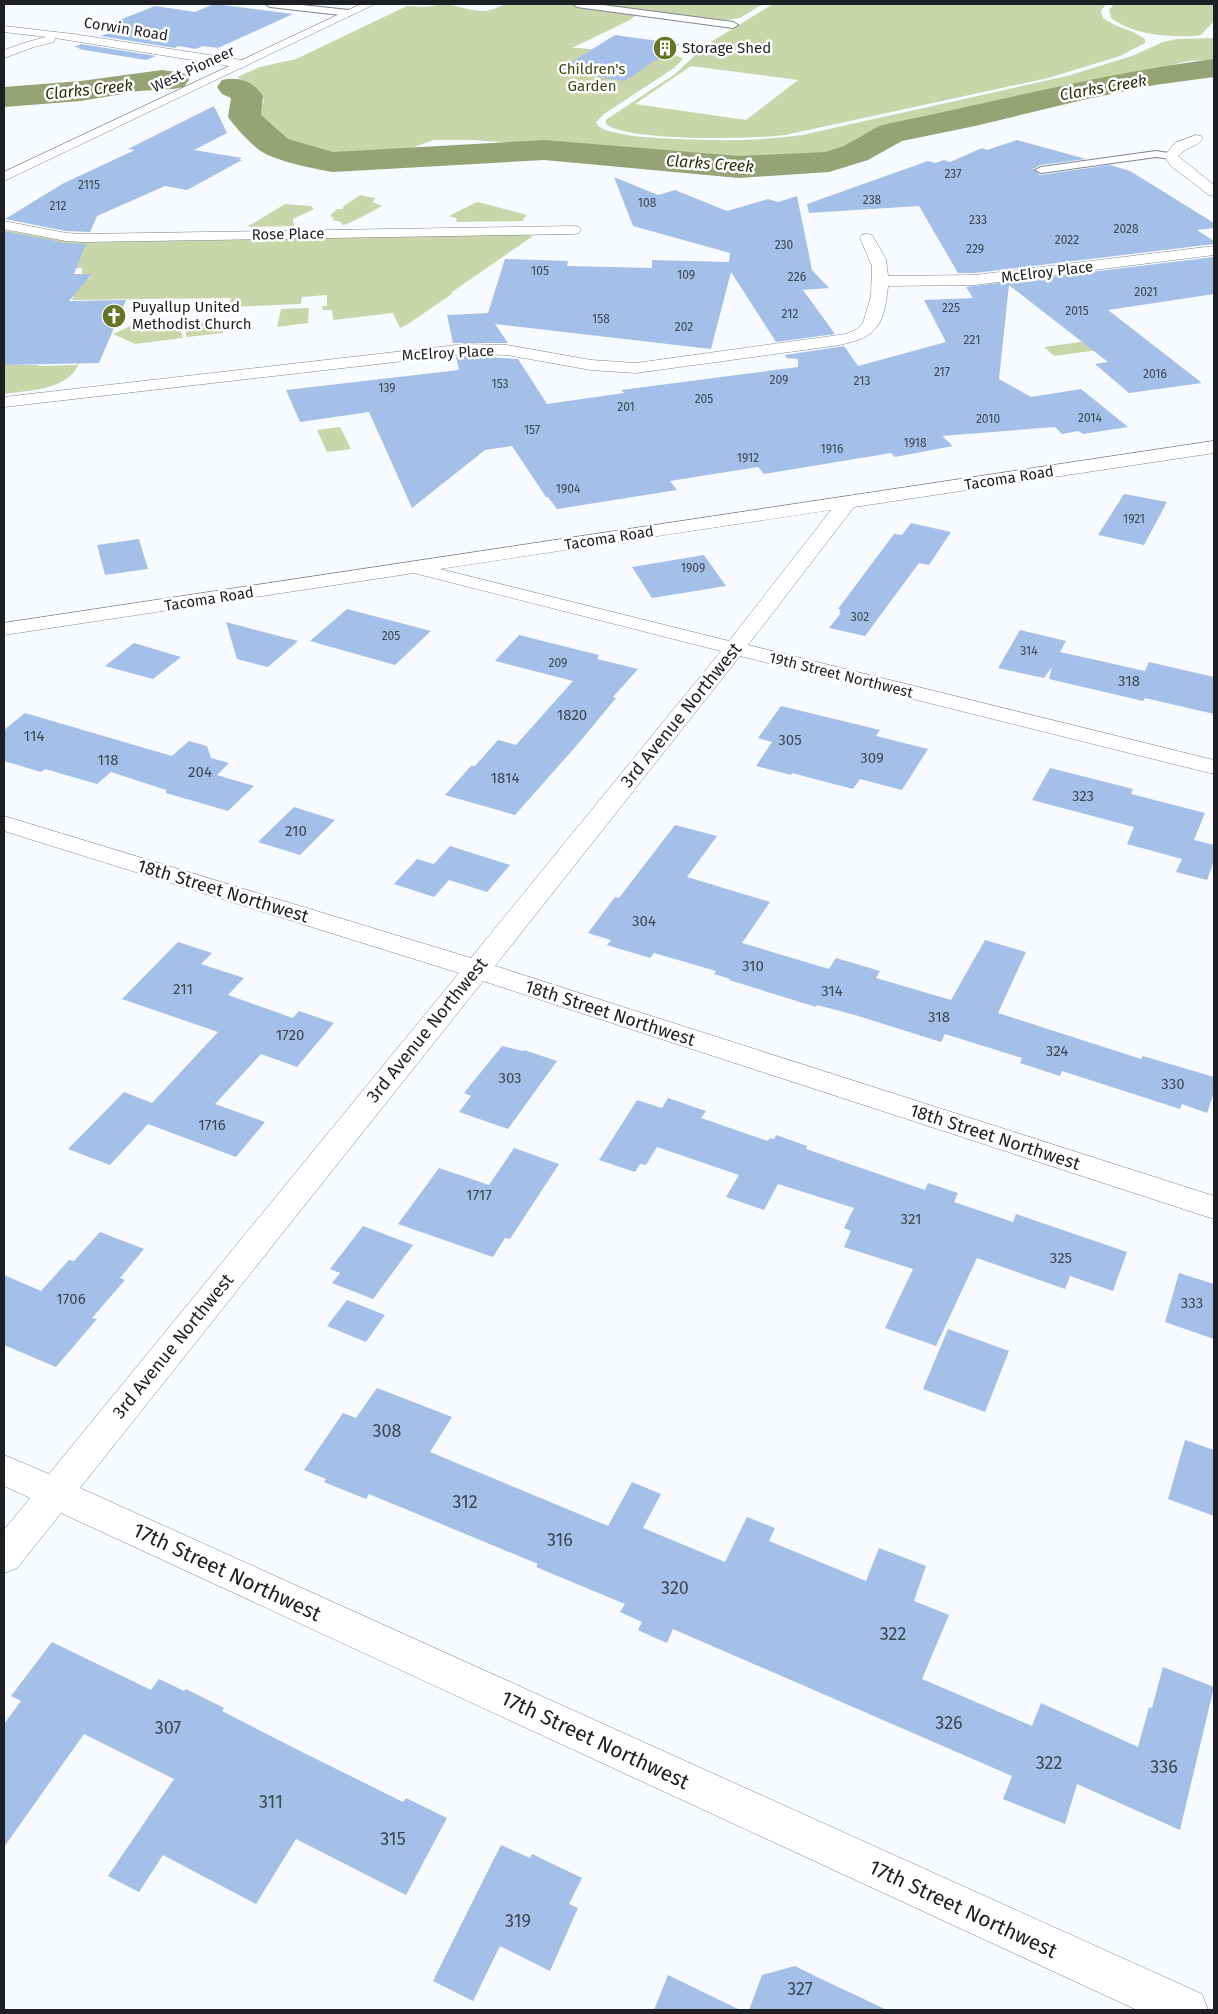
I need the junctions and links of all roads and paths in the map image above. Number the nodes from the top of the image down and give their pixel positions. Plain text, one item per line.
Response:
1 (270, 4) edge
2 (369, 4) edge
3 (577, 4) edge
4 (349, 13) junction
5 (733, 25) dead end
6 (4, 28) edge
7 (73, 37) junction
8 (4, 54) edge
9 (242, 64) junction
10 (1196, 139) dead end
11 (1171, 156) junction
12 (1041, 170) dead end
13 (4, 177) edge
14 (1214, 192) edge
15 (4, 225) edge
16 (574, 230) dead end
17 (867, 238) dead end
18 (1214, 251) edge
19 (879, 281) junction
20 (4, 402) edge
21 (1214, 447) edge
22 (848, 502) junction
23 (410, 568) junction
24 (4, 629) edge
25 (735, 648) junction
26 (1214, 767) edge
27 (4, 823) edge
28 (475, 969) junction
29 (1214, 1208) edge
30 (4, 1470) edge
31 (55, 1493) junction
32 (4, 1557) edge
33 (1186, 2010) edge

1 - 4 lane
2 - 4 street, West Pioneer
3 - 5 lane
4 - 9 street, West Pioneer
6 - 7 street, Corwin Road
7 - 8 street
7 - 9 street, Corwin Road
9 - 13 street, West Pioneer
10 - 11 street
11 - 12 lane
11 - 14 street
15 - 16 street, Rose Place
17 - 19 street, McElroy Place
18 - 19 street, McElroy Place
19 - 20 street, McElroy Place
21 - 22 street, Tacoma Road
22 - 23 street, Tacoma Road
22 - 25 street, 3rd Avenue Northwest
23 - 24 street, Tacoma Road
23 - 25 street, 19th Street Northwest
25 - 26 street, 19th Street Northwest
25 - 28 street, 3rd Avenue Northwest
27 - 28 street, 18th Street Northwest
28 - 29 street, 18th Street Northwest
28 - 31 street, 3rd Avenue Northwest
30 - 31 street, 17th Street Northwest
31 - 32 street, 3rd Avenue Northwest
31 - 33 street, 17th Street Northwest

